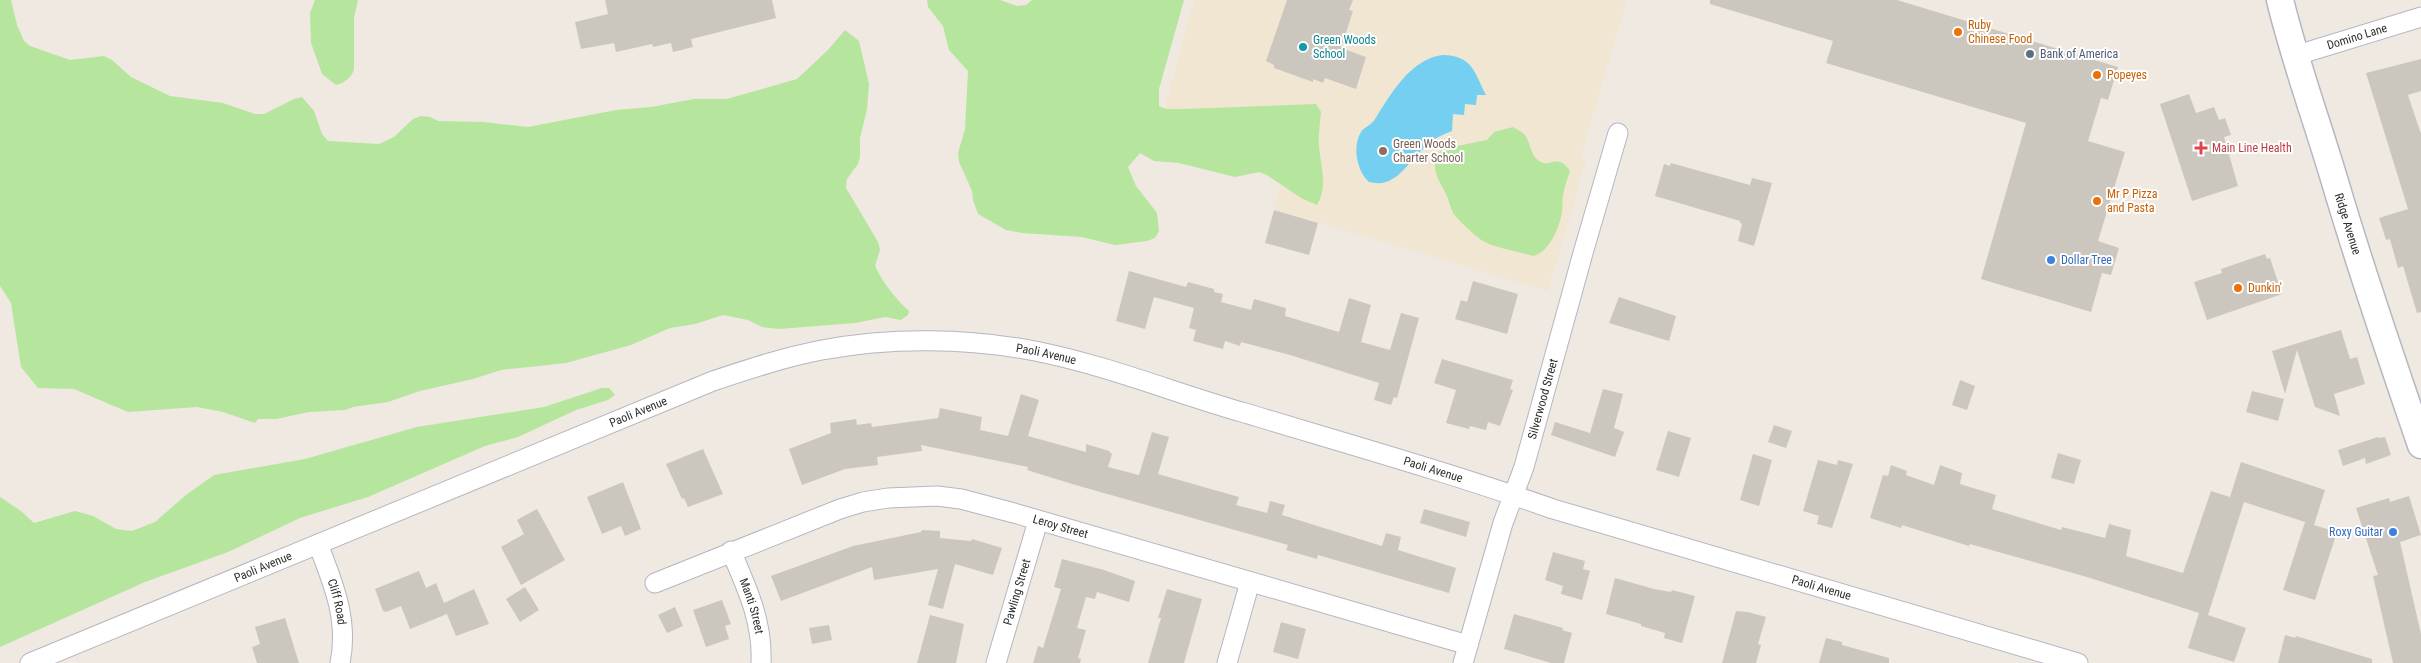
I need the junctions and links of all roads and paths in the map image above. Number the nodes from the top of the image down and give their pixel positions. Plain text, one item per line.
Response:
1 (2280, 0) edge
2 (2421, 17) edge
3 (2294, 56) junction
4 (1618, 133) dead end
5 (2421, 445) edge
6 (1514, 495) junction
7 (1038, 520) junction
8 (318, 544) junction
9 (731, 551) junction
10 (1250, 582) junction
11 (655, 583) dead end
12 (1468, 645) junction
13 (30, 663) edge
14 (340, 663) edge
15 (761, 663) edge
16 (996, 663) edge
17 (1226, 663) edge
18 (1463, 663) edge
19 (2078, 663) edge

1 - 3 main road, Ridge Avenue
2 - 3 street, Domino Lane
3 - 5 main road, Ridge Avenue
4 - 6 street, Silverwood Street
6 - 8 street, Paoli Avenue
6 - 12 street, Silverwood Street
6 - 19 street, Paoli Avenue
7 - 9 street, Leroy Street
7 - 10 street, Leroy Street
7 - 16 street, Pawling Street
8 - 13 street, Paoli Avenue
8 - 14 street, Cliff Road
9 - 11 street, Leroy Street
9 - 15 street, Manti Street
10 - 12 street, Leroy Street
10 - 17 street
12 - 18 street, Silverwood Street

